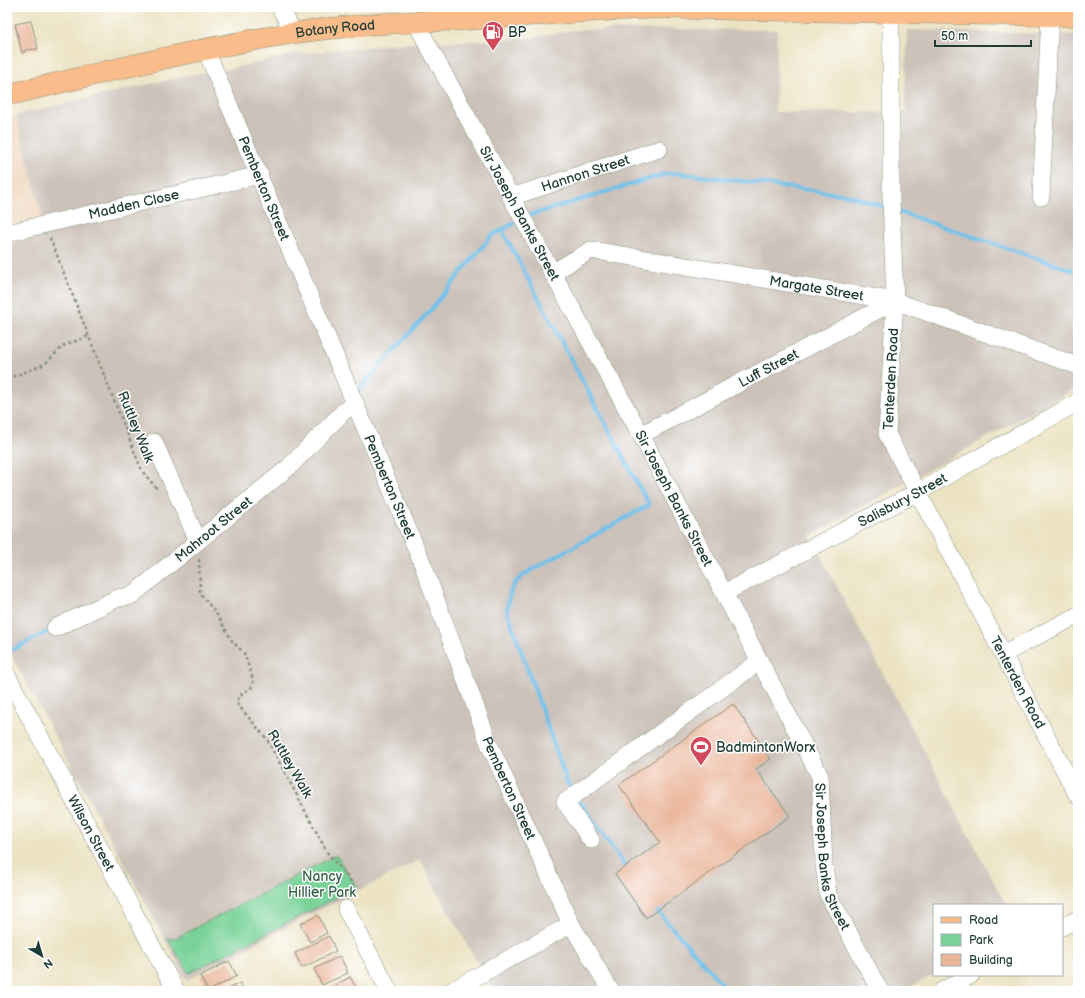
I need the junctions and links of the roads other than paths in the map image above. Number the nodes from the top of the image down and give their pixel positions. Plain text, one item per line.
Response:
1 (280, 7) edge
2 (594, 9) edge
3 (891, 11) junction
4 (488, 13) edge
5 (1050, 15) junction
6 (1078, 16) edge
7 (415, 21) junction
8 (294, 34) junction
9 (206, 50) junction
10 (7, 95) edge
11 (659, 148) dead end
12 (260, 175) junction
13 (511, 197) junction
14 (1041, 197) dead end
15 (7, 233) edge
16 (552, 273) junction
17 (895, 301) junction
18 (1078, 366) edge
19 (1078, 402) edge
20 (356, 404) junction
21 (641, 435) junction
22 (154, 442) dead end
23 (918, 492) junction
24 (195, 544) junction
25 (724, 593) junction
26 (1078, 615) edge
27 (55, 628) dead end
28 (1003, 654) junction
29 (760, 661) junction
30 (7, 675) edge
31 (1078, 796) edge
32 (591, 840) dead end
33 (346, 909) road end
34 (1078, 919) edge
35 (571, 924) junction
36 (1063, 926) edge
37 (970, 976) edge
38 (176, 991) edge
39 (389, 991) edge
40 (450, 991) edge
41 (611, 991) edge
42 (880, 991) edge
43 (942, 991) edge

1 - 8 street
2 - 3 main road, Botany Road
2 - 4 main road, Botany Road
3 - 5 main road, Botany Road
3 - 17 street, Tenterden Road
4 - 7 main road, Botany Road
5 - 6 main road, Botany Road
5 - 14 street
7 - 8 main road, Botany Road
7 - 13 street, Sir Joseph Banks Street
8 - 9 main road, Botany Road
9 - 10 main road, Botany Road
9 - 12 street, Pemberton Street
11 - 13 street, Hannon Street
12 - 15 street, Madden Close
12 - 20 street, Pemberton Street
13 - 16 street, Sir Joseph Banks Street
16 - 17 street, Margate Street
16 - 21 street, Sir Joseph Banks Street
17 - 18 street, Margate Street
17 - 21 street, Luff Street
17 - 23 street, Tenterden Road
19 - 23 street, Salisbury Street
20 - 24 street, Mahroot Street
20 - 35 street, Pemberton Street
21 - 25 street, Sir Joseph Banks Street
22 - 24 street
23 - 25 street, Salisbury Street
23 - 28 street, Tenterden Road
24 - 27 street, Mahroot Street
25 - 29 street, Sir Joseph Banks Street
26 - 28 street
28 - 31 street, Tenterden Road
29 - 32 street
29 - 42 street, Sir Joseph Banks Street
30 - 38 street, Wilson Street
33 - 39 street
34 - 36 street
35 - 40 street
35 - 41 street, Pemberton Street
37 - 43 street

